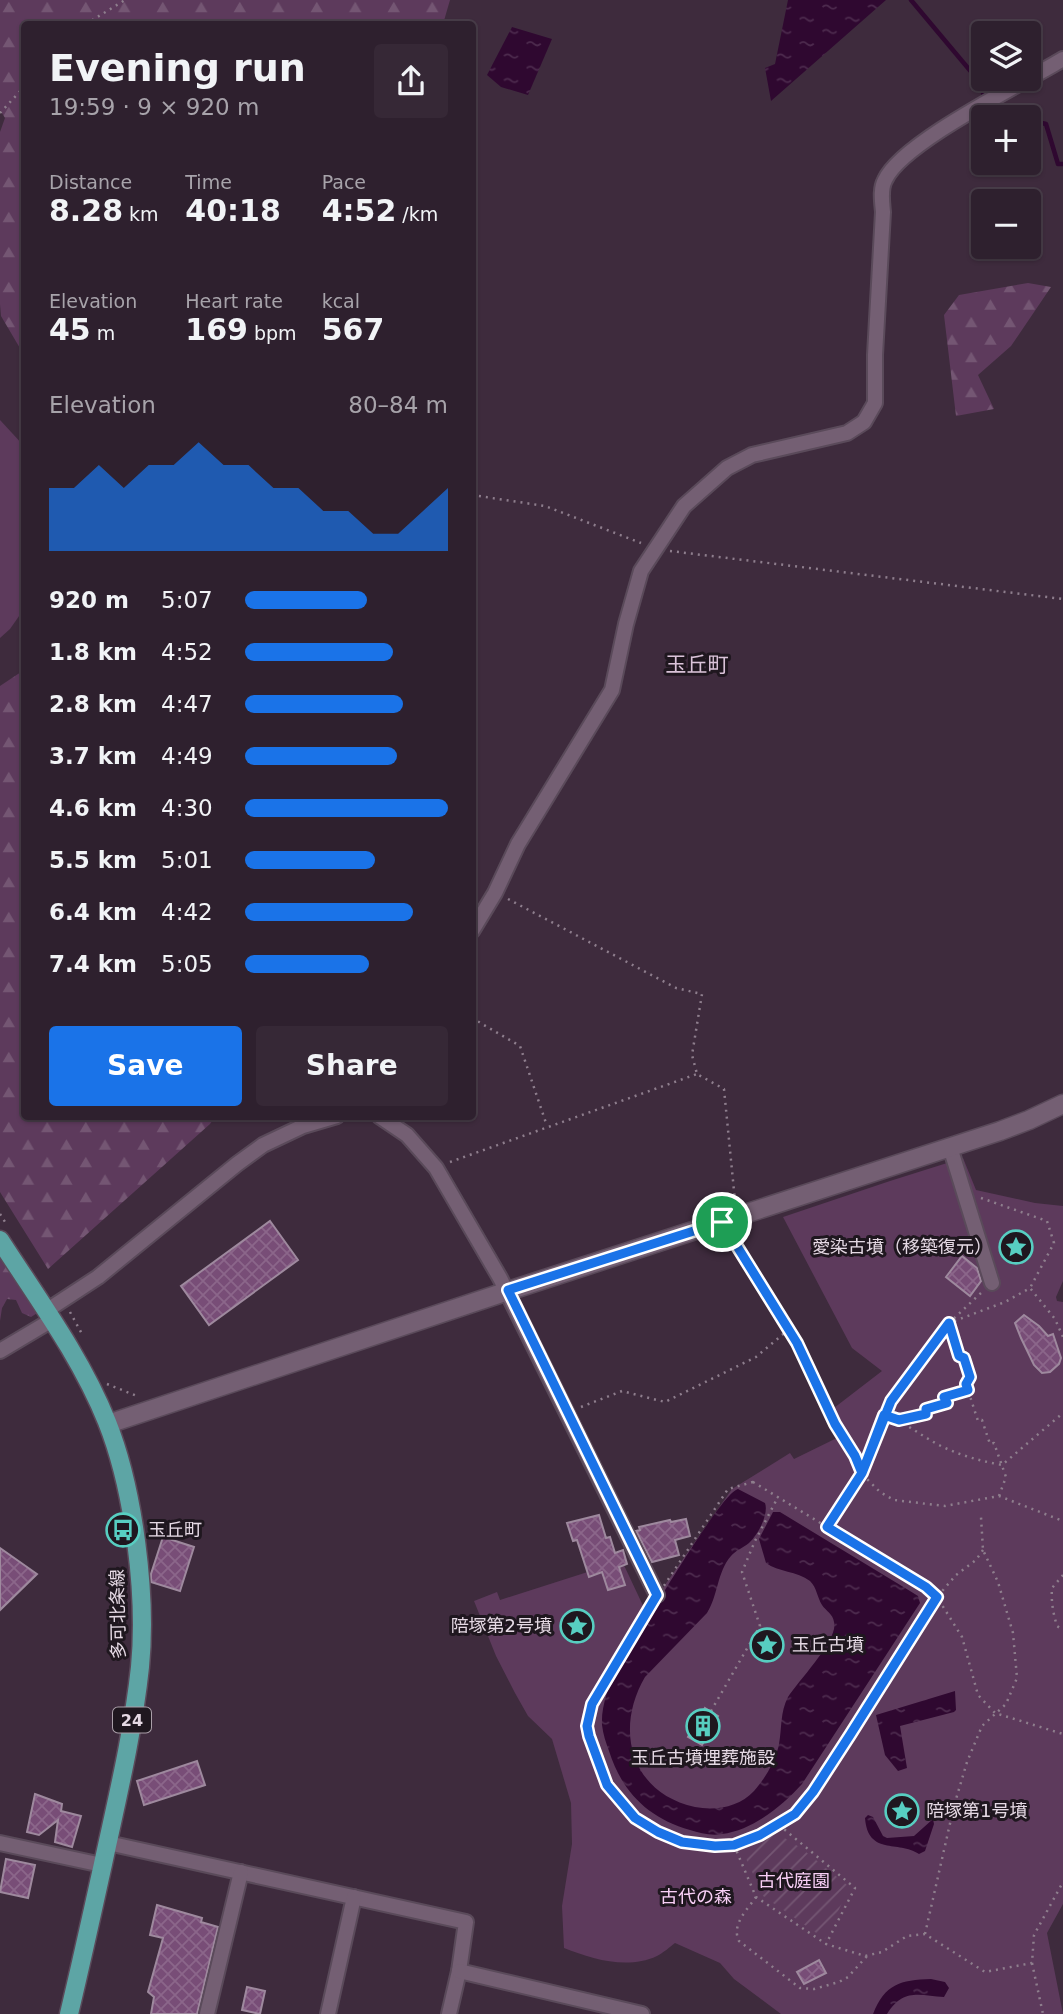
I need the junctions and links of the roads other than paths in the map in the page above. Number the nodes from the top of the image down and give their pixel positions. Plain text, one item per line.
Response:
1 (1063, 59) edge
2 (476, 924) edge
3 (1063, 1104) edge
4 (323, 1120) edge
5 (385, 1120) edge
6 (950, 1147) junction
7 (0, 1240) edge
8 (992, 1283) road end
9 (508, 1290) junction
10 (49, 1315) junction
11 (0, 1351) edge
12 (108, 1424) junction
13 (657, 1595) road end
14 (0, 1843) edge
15 (108, 1843) junction
16 (102, 1866) junction
17 (242, 1872) junction
18 (354, 1898) junction
19 (459, 1971) junction
20 (577, 1999) junction
21 (69, 2014) edge
22 (207, 2014) edge
23 (328, 2014) edge
24 (449, 2014) edge
25 (573, 2014) edge
26 (642, 2014) edge

1 - 2 street
3 - 6 street
4 - 10 street
5 - 9 street
6 - 8 street
6 - 9 street
7 - 10 main road, 多可北条線 / 24
9 - 12 street
9 - 13 street
10 - 11 street
10 - 12 main road, 多可北条線 / 24
12 - 15 main road, 多可北条線 / 24
14 - 16 street
15 - 16 main road, 多可北条線 / 24
15 - 17 street
16 - 21 main road, 多可北条線 / 24
17 - 18 street
17 - 22 street
18 - 19 street
18 - 23 street
19 - 20 street
19 - 24 street
20 - 25 street
20 - 26 street

